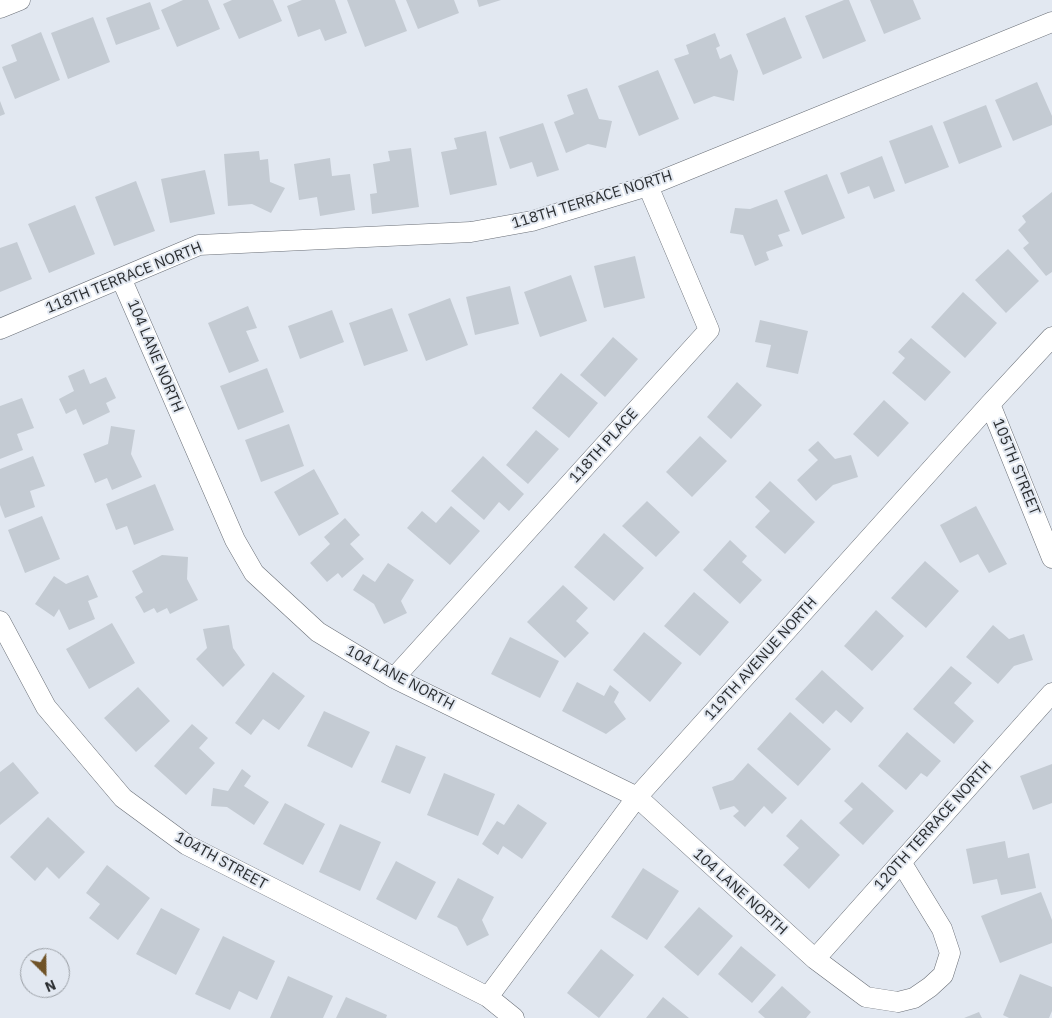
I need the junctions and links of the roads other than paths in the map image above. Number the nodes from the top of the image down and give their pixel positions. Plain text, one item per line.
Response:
1 (1052, 22) edge
2 (648, 186) junction
3 (121, 278) junction
4 (0, 329) edge
5 (1052, 337) edge
6 (990, 404) junction
7 (1052, 558) edge
8 (0, 621) edge
9 (394, 678) junction
10 (1052, 693) edge
11 (637, 797) junction
12 (902, 862) junction
13 (815, 960) junction
14 (488, 997) junction
15 (514, 1018) edge

1 - 2 street, 118TH TERRACE NORTH
2 - 3 street, 118TH TERRACE NORTH
2 - 9 street, 118TH PLACE
3 - 4 street, 118TH TERRACE NORTH
3 - 9 street, 104 LANE NORTH
5 - 6 street, 119TH AVENUE NORTH
6 - 7 street, 105TH STREET
6 - 11 street, 119TH AVENUE NORTH
8 - 14 street, 104TH STREET
9 - 11 street, 104 LANE NORTH
10 - 12 street, 120TH TERRACE NORTH
11 - 13 street, 104 LANE NORTH
11 - 14 street, 119TH AVENUE NORTH
12 - 13 street, 120TH TERRACE NORTH
12 - 13 street, 104 LANE NORTH
14 - 15 street, 104TH STREET

